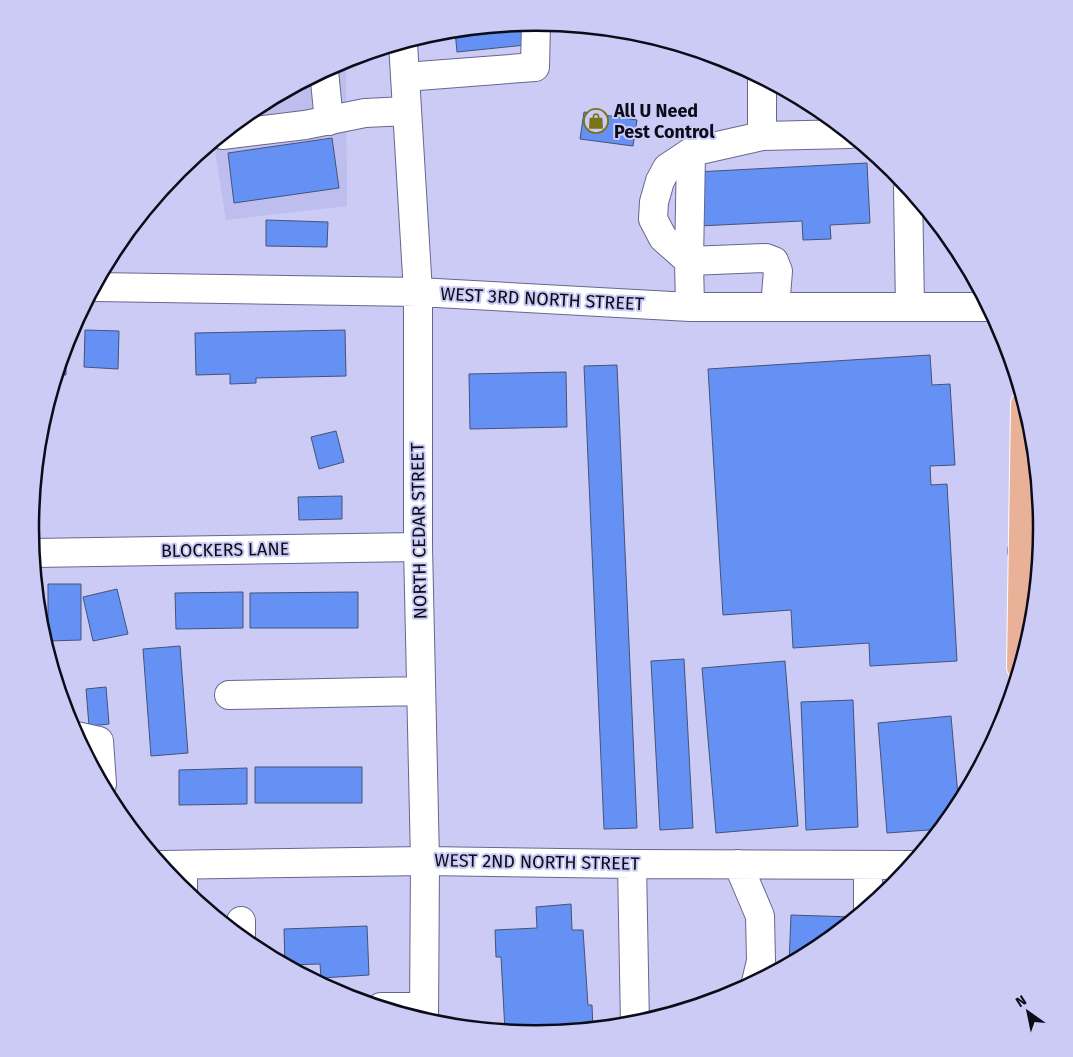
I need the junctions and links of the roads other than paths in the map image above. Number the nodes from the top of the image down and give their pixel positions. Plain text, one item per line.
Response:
1 (536, 31) edge
2 (403, 49) edge
3 (405, 78) junction
4 (325, 79) edge
5 (762, 86) edge
6 (406, 111) junction
7 (329, 120) junction
8 (235, 133) edge
9 (839, 134) edge
10 (762, 136) junction
11 (691, 152) junction
12 (908, 199) edge
13 (689, 261) junction
14 (102, 287) edge
15 (418, 292) junction
16 (690, 307) junction
17 (775, 307) junction
18 (910, 307) junction
19 (981, 307) edge
20 (1030, 468) edge
21 (418, 547) junction
22 (1031, 551) edge
23 (40, 553) edge
24 (1025, 617) edge
25 (421, 691) junction
26 (229, 695) dead end
27 (86, 738) edge
28 (101, 767) edge
29 (425, 861) junction
30 (632, 864) junction
31 (738, 864) junction
32 (868, 865) junction
33 (902, 865) edge
34 (178, 873) edge
35 (868, 898) edge
36 (759, 973) edge
37 (424, 1013) edge
38 (635, 1016) edge

1 - 3 street
2 - 3 street, NORTH CEDAR STREET
3 - 6 street, NORTH CEDAR STREET
4 - 7 street
5 - 10 street
6 - 7 street
6 - 15 street, NORTH CEDAR STREET
7 - 8 street
9 - 10 street
10 - 11 street
11 - 13 street
11 - 13 street
12 - 18 street
13 - 16 street
13 - 17 street
14 - 15 street, WEST 3RD NORTH STREET
15 - 16 street, WEST 3RD NORTH STREET
15 - 21 street, NORTH CEDAR STREET
16 - 17 street, WEST 3RD NORTH STREET
17 - 18 street, WEST 3RD NORTH STREET
18 - 19 street, WEST 3RD NORTH STREET
20 - 22 main road
21 - 23 street, BLOCKERS LANE
21 - 25 street, NORTH CEDAR STREET
22 - 24 main road
25 - 26 street
25 - 29 street, NORTH CEDAR STREET
27 - 28 street
29 - 30 street, WEST 2ND NORTH STREET
29 - 34 street, WEST 2ND NORTH STREET
29 - 37 street, NORTH CEDAR STREET
30 - 31 street, WEST 2ND NORTH STREET
30 - 38 street
31 - 32 street, WEST 2ND NORTH STREET
31 - 36 street
32 - 33 street, WEST 2ND NORTH STREET
32 - 35 street

